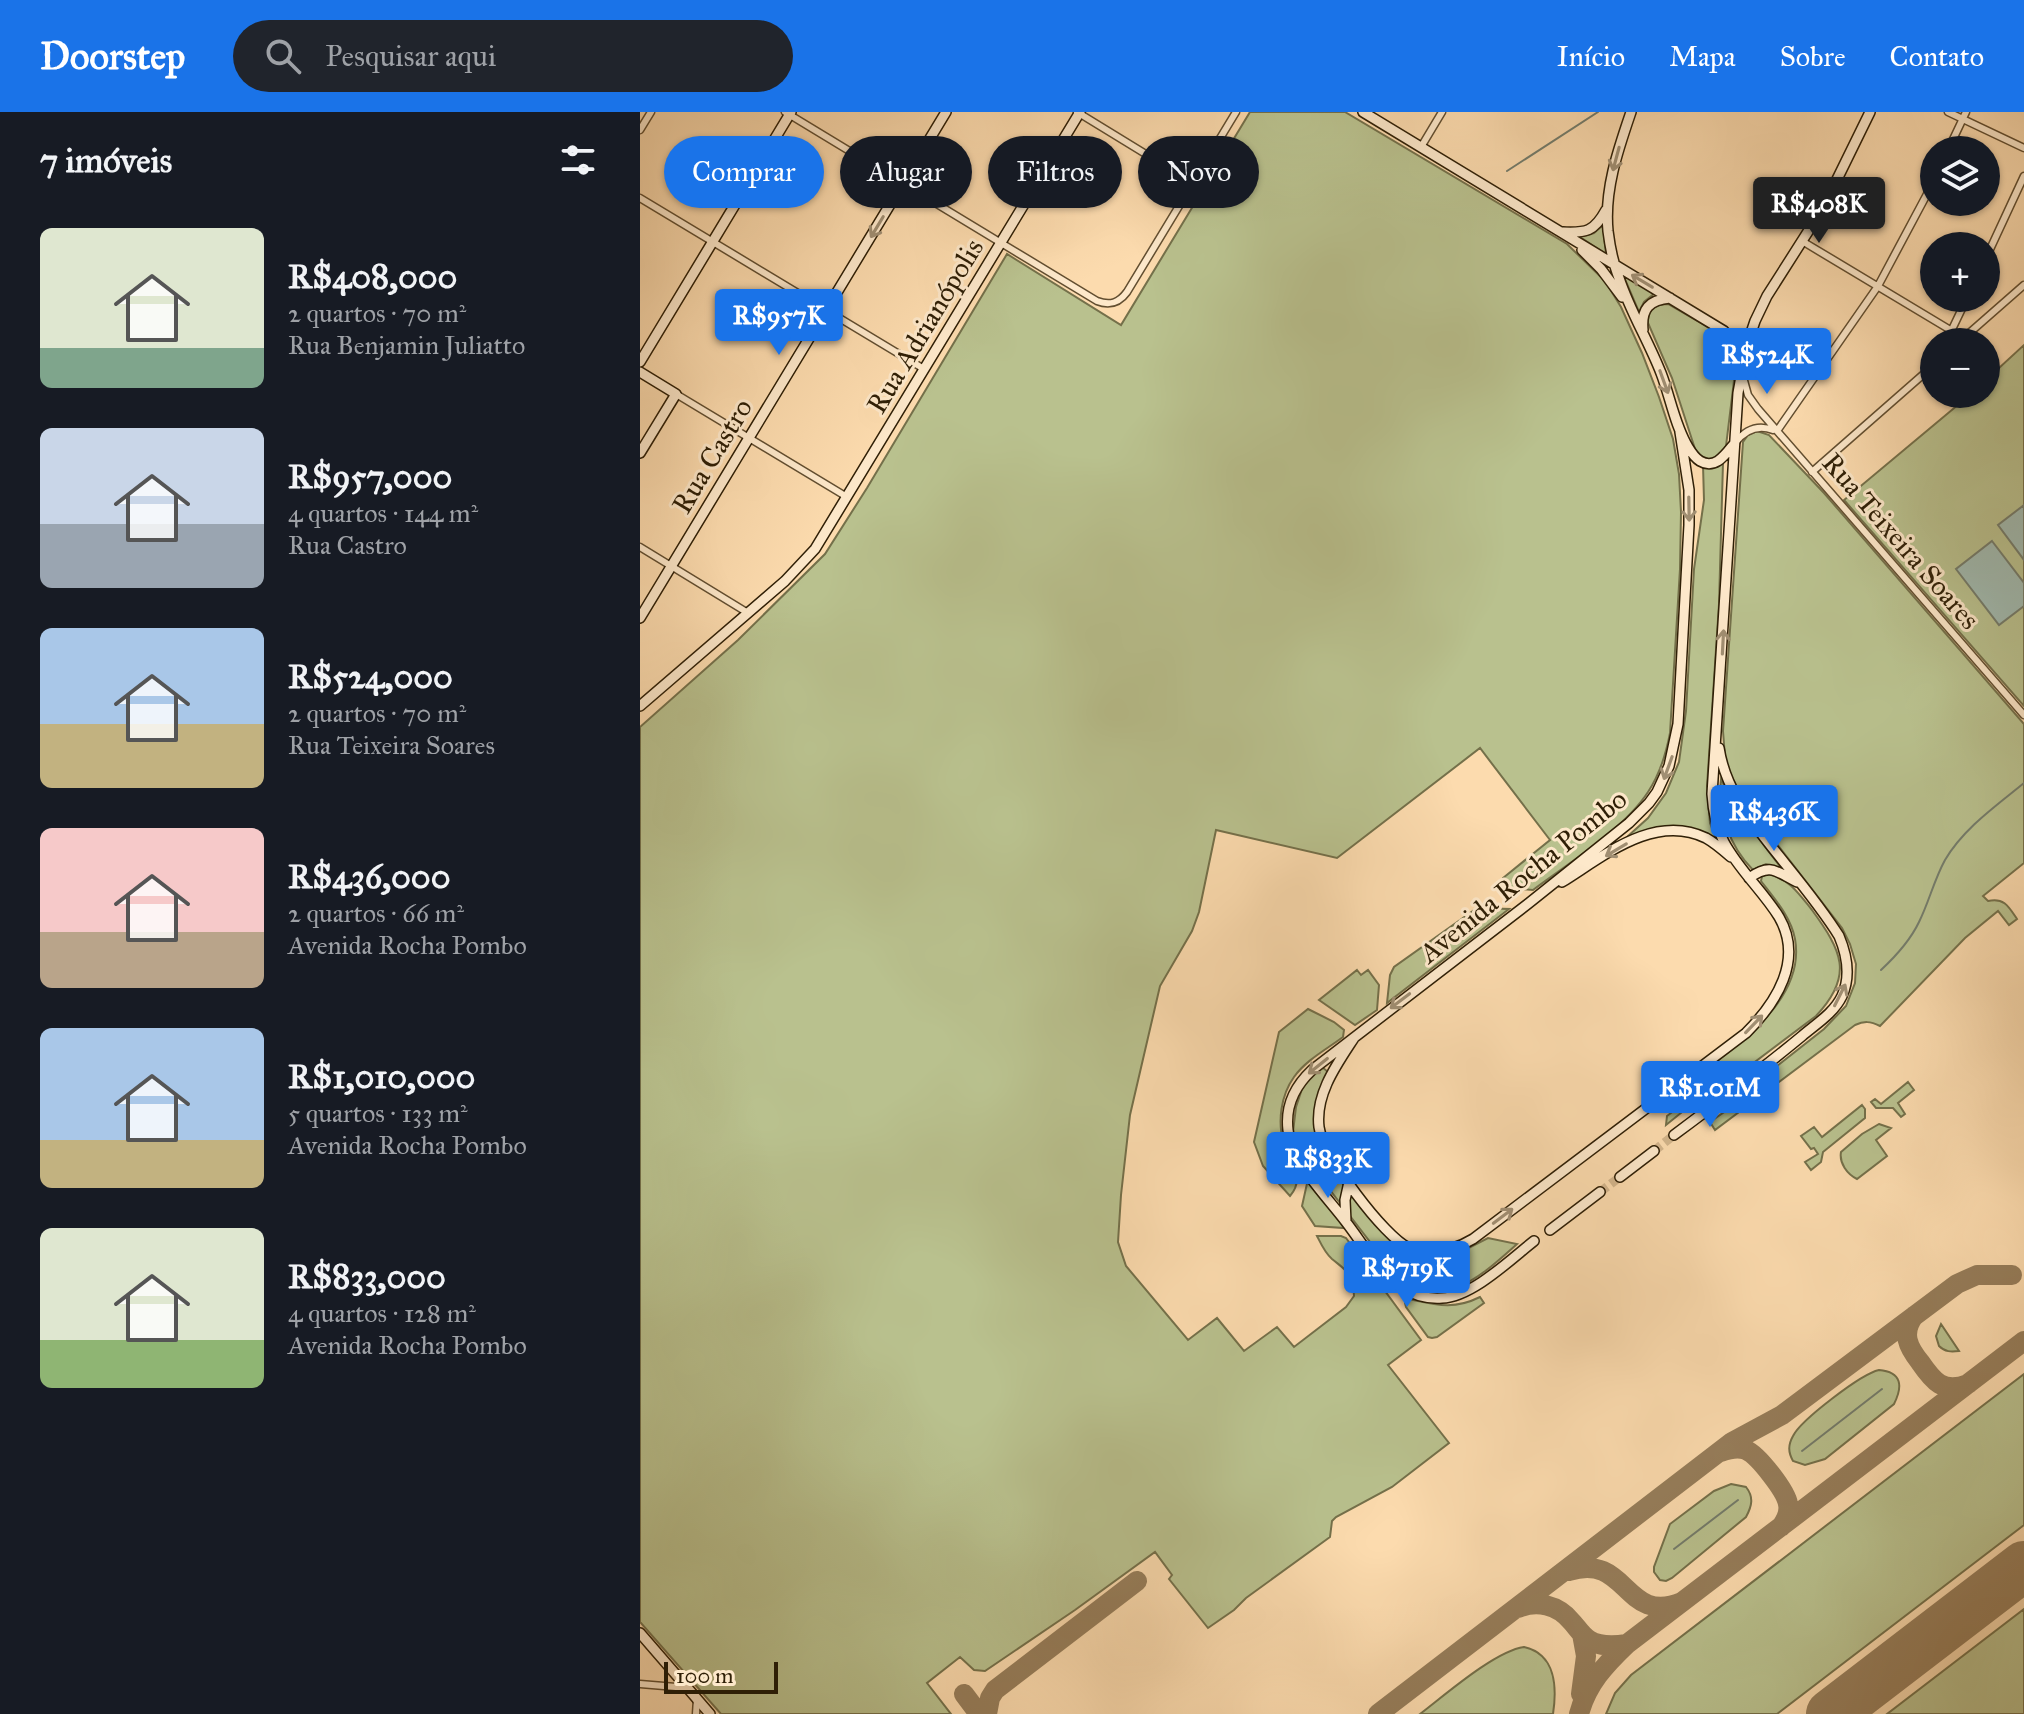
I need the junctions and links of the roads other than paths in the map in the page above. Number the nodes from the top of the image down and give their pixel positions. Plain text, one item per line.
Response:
1 (651, 112) edge
2 (946, 112) edge
3 (1236, 112) edge
4 (1363, 112) edge
5 (1442, 112) edge
6 (1631, 112) edge
7 (1870, 112) edge
8 (1948, 112) edge
9 (789, 113) edge
10 (1078, 113) edge
11 (1964, 116) edge
12 (640, 130) edge
13 (931, 136) edge
14 (1221, 136) edge
15 (1955, 136) edge
16 (840, 144) edge
17 (1421, 147) junction
18 (2024, 148) edge
19 (1138, 150) edge
20 (2024, 176) edge
21 (640, 198) edge
22 (1607, 207) junction
23 (1920, 207) edge
24 (888, 208) edge
25 (944, 208) edge
26 (1178, 208) edge
27 (1561, 232) junction
28 (1998, 232) edge
29 (713, 241) junction
30 (1802, 241) junction
31 (1001, 243) junction
32 (1614, 264) junction
33 (2024, 285) edge
34 (1878, 286) junction
35 (1670, 298) junction
36 (1630, 307) junction
37 (827, 310) junction
38 (1947, 328) edge
39 (1975, 328) edge
40 (1644, 333) junction
41 (640, 362) edge
42 (924, 369) junction
43 (1741, 369) junction
44 (640, 372) edge
45 (1920, 377) edge
46 (676, 394) junction
47 (1777, 431) junction
48 (1680, 432) junction
49 (749, 438) junction
50 (1734, 444) junction
51 (640, 453) edge
52 (1812, 472) junction
53 (847, 497) junction
54 (640, 547) edge
55 (672, 566) junction
56 (748, 613) junction
57 (640, 618) edge
58 (640, 706) edge
59 (2024, 715) edge
60 (1718, 720) junction
61 (1736, 862) junction
62 (1749, 878) junction
63 (1800, 883) junction
64 (1529, 903) junction
65 (1354, 1038) junction
66 (1674, 1135) tunnel mouth
67 (1654, 1151) tunnel mouth
68 (1620, 1177) tunnel mouth
69 (1349, 1182) junction
70 (1600, 1192) tunnel mouth
71 (1346, 1222) junction
72 (1550, 1230) dead end
73 (1534, 1241) dead end
74 (640, 1633) edge
75 (640, 1684) edge
76 (688, 1688) junction
77 (697, 1699) junction
78 (696, 1714) edge
79 (710, 1714) edge

1 - 12 street
2 - 13 main road, Rua Castro
3 - 14 street
4 - 17 main road, Rua Teixeira Soares
5 - 17 street
6 -> 22 main road
7 - 30 main road, Avenida Rocha Pombo
8 - 11 street
9 - 16 street
9 - 29 main road
10 - 19 street
10 - 31 main road, Rua Adrianópolis
11 - 15 street
11 - 18 street
17 - 27 main road, Rua Teixeira Soares
20 - 28 street
21 - 29 street
22 - 27 main road
22 - 32 main road
23 - 34 street
24 -> 37 main road, Rua Castro
25 - 31 street
26 - 31 street
27 - 32 main road, Rua Teixeira Soares
27 - 36 main road, Rua Teixeira Soares
29 - 37 street
29 - 41 main road
30 - 34 street
30 - 43 main road, Avenida Rocha Pombo
31 - 42 main road, Rua Adrianópolis
35 -> 32 main road, Rua Teixeira Soares
32 - 36 main road
33 - 39 street
34 - 38 street
34 - 47 street
35 - 40 main road
35 - 43 main road, Rua Teixeira Soares
36 - 40 main road
37 - 42 street
37 - 49 main road, Rua Castro
40 -> 48 main road
42 - 53 main road, Rua Adrianópolis
43 - 47 street, Rua Teixeira Soares
43 - 50 main road, Avenida Rocha Pombo
44 - 46 main road
45 - 52 street
46 - 49 street
46 - 51 main road
47 - 50 street
47 - 52 street, Rua Teixeira Soares
48 - 50 main road
48 -> 64 main road, Avenida Rocha Pombo
49 - 53 street
49 - 55 main road, Rua Castro
60 -> 50 main road, Avenida Rocha Pombo
52 - 59 street, Rua Teixeira Soares
53 - 56 main road, Rua Adrianópolis
54 - 55 street
55 - 56 street
55 - 57 main road, Rua Castro
56 - 58 main road, Rua Adrianópolis
60 - 61 main road, Avenida Rocha Pombo
60 - 63 main road, Avenida Rocha Pombo
61 - 62 main road, Avenida Rocha Pombo
61 -> 64 main road
62 - 63 main road
69 -> 62 main road, Avenida Rocha Pombo
66 -> 63 main road, Avenida Rocha Pombo
64 -> 65 main road, Avenida Rocha Pombo
65 - 69 main road, Avenida Rocha Pombo
65 -> 71 main road, Avenida Rocha Pombo
67 - 68 main road
69 - 71 main road
70 - 72 main road
71 - 73 main road, Avenida Rocha Pombo
74 - 76 main road
75 - 76 street
76 - 77 main road
77 - 78 street
77 - 79 main road

